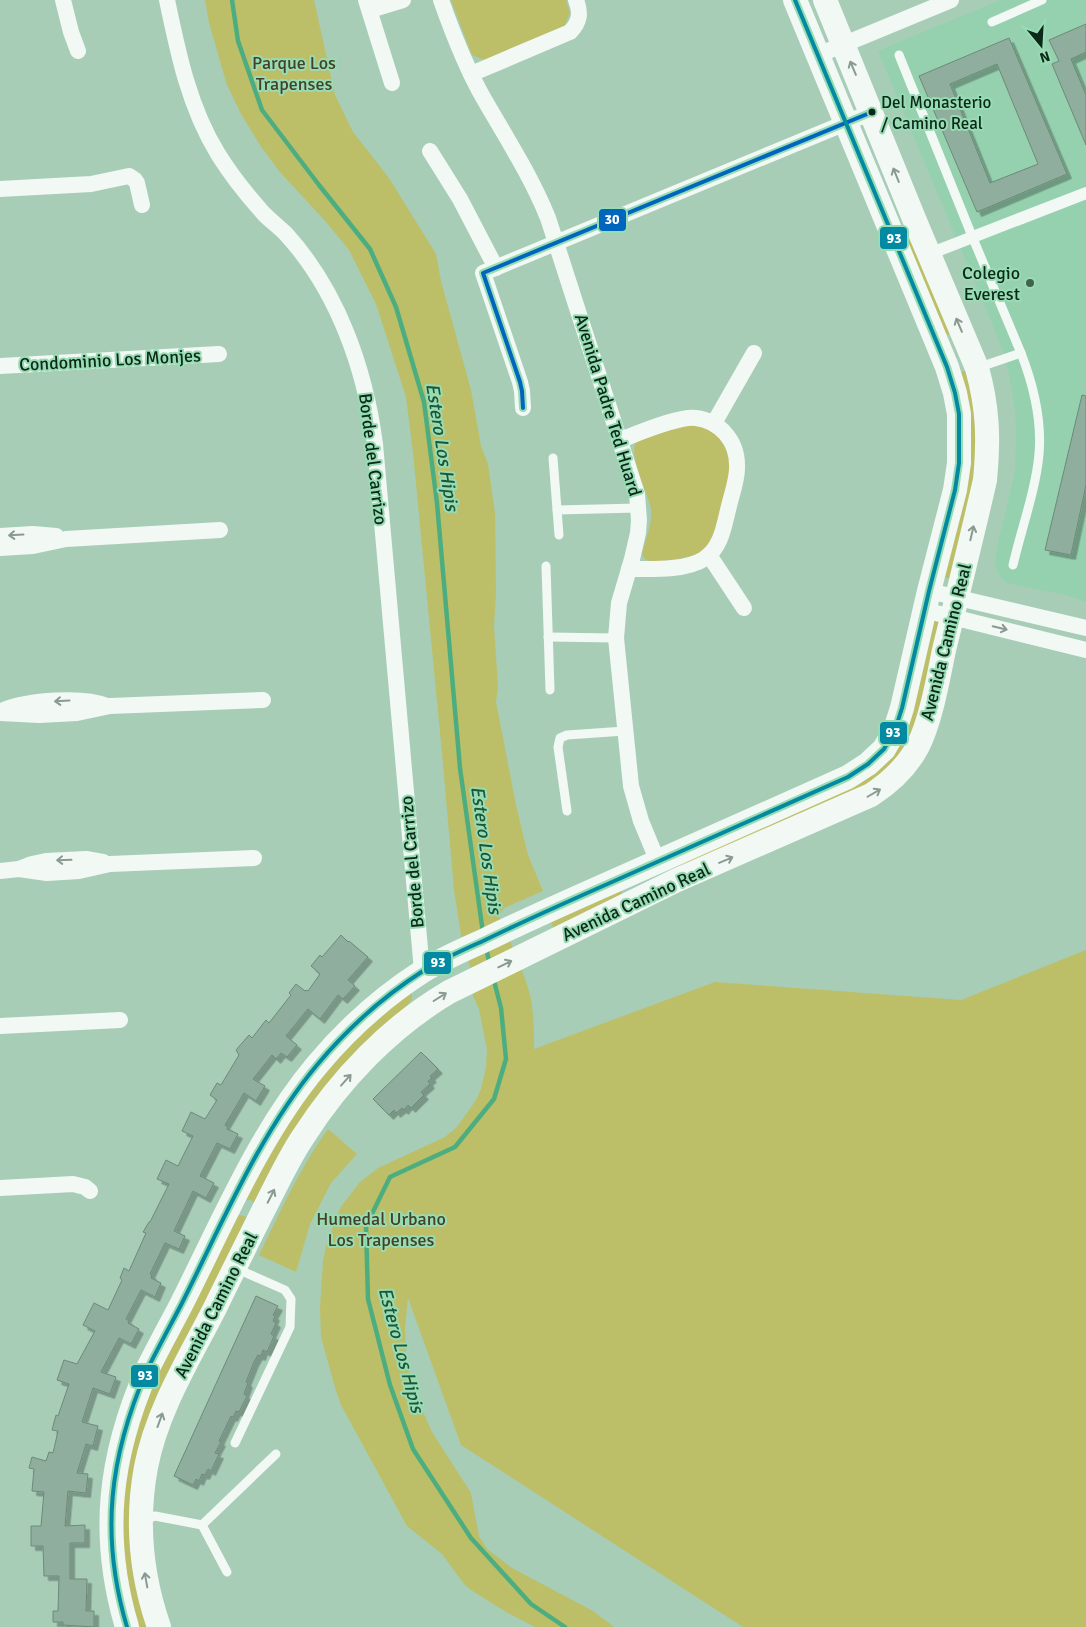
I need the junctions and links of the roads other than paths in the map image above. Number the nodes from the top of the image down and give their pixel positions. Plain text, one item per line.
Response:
1 (63, 0) edge
2 (167, 0) edge
3 (403, 0) edge
4 (441, 0) edge
5 (576, 0) edge
6 (795, 0) edge
7 (825, 0) edge
8 (952, 0) edge
9 (1042, 0) edge
10 (368, 5) edge
11 (992, 22) dead end
12 (843, 45) junction
13 (78, 51) dead end
14 (818, 54) junction
15 (899, 55) dead end
16 (471, 74) junction
17 (392, 83) dead end
18 (872, 112) junction
19 (845, 123) junction
20 (430, 151) dead end
21 (0, 189) edge
22 (1086, 193) edge
23 (142, 205) dead end
24 (972, 236) junction
25 (556, 243) junction
26 (929, 254) junction
27 (489, 270) junction
28 (754, 353) dead end
29 (1021, 353) junction
30 (219, 354) dead end
31 (943, 358) junction
32 (973, 358) junction
33 (0, 366) edge
34 (523, 408) dead end
35 (714, 423) junction
36 (620, 440) junction
37 (553, 458) dead end
38 (638, 508) junction
39 (557, 510) junction
40 (220, 530) dead end
41 (558, 535) dead end
42 (0, 536) edge
43 (66, 539) junction
44 (0, 548) edge
45 (709, 555) junction
46 (1013, 565) dead end
47 (546, 566) dead end
48 (629, 569) junction
49 (926, 600) junction
50 (955, 607) junction
51 (744, 608) dead end
52 (1086, 628) edge
53 (548, 637) junction
54 (616, 638) junction
55 (1086, 650) edge
56 (550, 690) dead end
57 (262, 700) dead end
58 (0, 712) edge
59 (625, 731) junction
60 (567, 811) dead end
61 (254, 858) dead end
62 (648, 866) junction
63 (0, 872) edge
64 (633, 901) junction
65 (422, 972) junction
66 (411, 1018) junction
67 (120, 1020) dead end
68 (0, 1026) edge
69 (0, 1188) edge
70 (90, 1191) dead end
71 (230, 1207) junction
72 (258, 1222) junction
73 (235, 1268) junction
74 (235, 1443) dead end
75 (276, 1454) dead end
76 (141, 1521) junction
77 (202, 1525) junction
78 (227, 1572) dead end
79 (127, 1627) edge
80 (159, 1627) edge

1 - 13 street
2 - 65 street, Borde del Carrizo
3 - 10 street
4 - 16 street, Avenida Padre Ted Huard
5 - 16 street
6 - 14 main road, Avenida Camino Real
7 - 12 main road, Avenida Camino Real
8 - 12 street
9 - 11 lane
10 - 17 street
12 - 14 street
18 -> 12 main road, Avenida Camino Real
14 - 19 main road, Avenida Camino Real
15 - 24 lane
16 - 25 street, Avenida Padre Ted Huard
18 - 19 street
26 -> 18 main road, Avenida Camino Real
19 - 25 street
19 - 31 main road, Avenida Camino Real
20 - 27 street
21 - 23 street
22 - 24 street
24 - 26 street
24 - 29 lane
25 - 27 street
25 - 36 street, Avenida Padre Ted Huard
32 -> 26 main road, Avenida Camino Real
27 - 34 street
28 - 35 street
29 - 32 lane
29 - 46 lane
30 - 33 street, Condominio Los Monjes
31 - 32 main road
31 - 49 main road, Avenida Camino Real
50 -> 32 main road, Avenida Camino Real
35 - 36 street
35 - 45 street
36 - 38 street, Avenida Padre Ted Huard
37 - 39 lane
38 - 39 lane
38 - 48 street, Avenida Padre Ted Huard
39 - 41 lane
40 - 43 street
43 -> 42 street
43 - 44 street
45 - 48 street
45 - 51 street
47 - 53 lane
48 - 54 street, Avenida Padre Ted Huard
49 - 50 street
49 - 62 main road, Avenida Camino Real
50 - 52 street
50 -> 55 street
64 -> 50 main road, Avenida Camino Real
53 - 54 lane
53 - 56 lane
54 - 59 street, Avenida Padre Ted Huard
57 - 58 street
59 - 60 lane
59 - 62 street, Avenida Padre Ted Huard
61 - 63 street
62 - 64 main road
62 - 65 main road, Avenida Camino Real
66 -> 64 main road, Avenida Camino Real
65 - 66 main road
65 - 71 main road, Avenida Camino Real
72 -> 66 main road, Avenida Camino Real
67 - 68 street
69 - 70 street
71 - 72 main road
71 - 79 main road, Avenida Camino Real
72 - 73 main road, Avenida Camino Real
73 - 74 lane
76 -> 73 main road, Avenida Camino Real
75 - 77 lane
76 - 77 lane
80 -> 76 main road, Avenida Camino Real
77 - 78 lane

